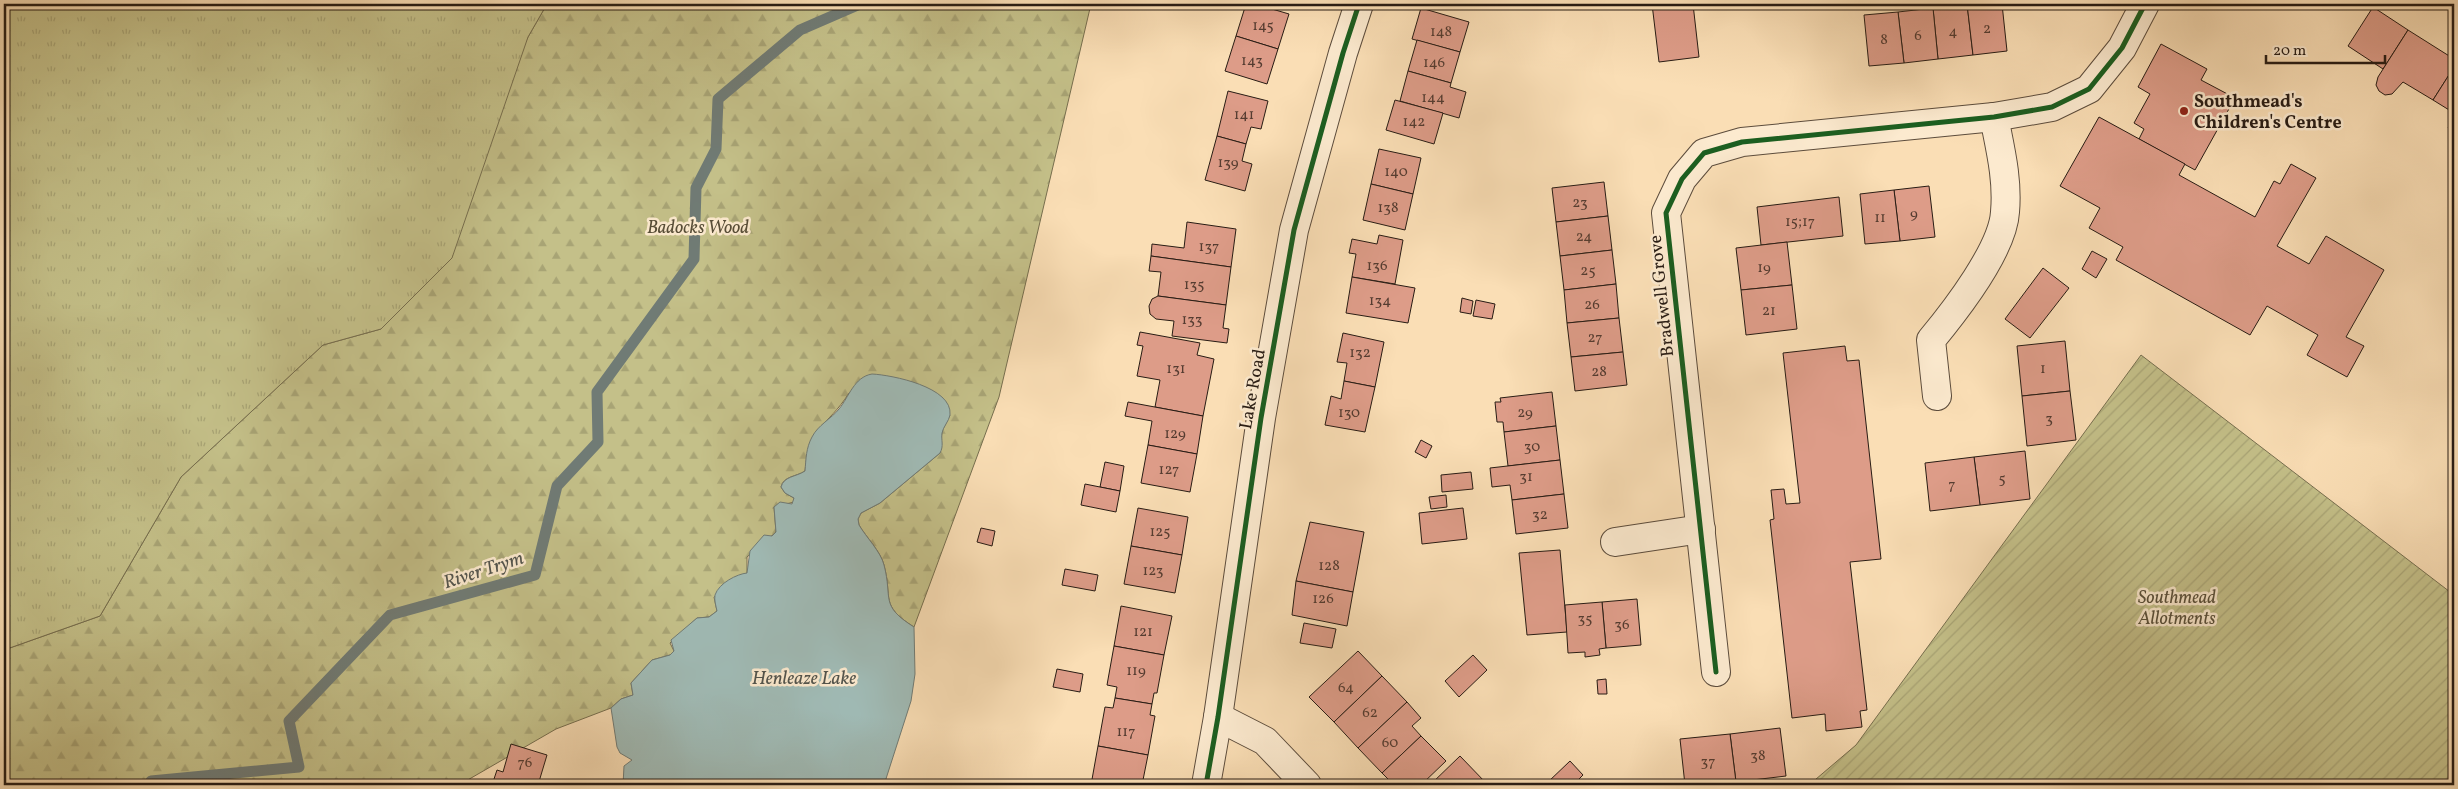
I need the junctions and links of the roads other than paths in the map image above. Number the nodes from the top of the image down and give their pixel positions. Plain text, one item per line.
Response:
1 (1359, 4) edge
2 (2145, 4) edge
3 (1994, 117) junction
4 (1937, 396) dead end
5 (1701, 529) junction
6 (1615, 542) dead end
7 (1716, 672) dead end
8 (1218, 717) junction
9 (1206, 785) edge
10 (1307, 785) edge

1 - 8 street, Lake Road
2 - 3 street, Bradwell Grove
3 - 4 street
3 - 5 street, Bradwell Grove
5 - 6 street
5 - 7 street, Bradwell Grove
8 - 9 street, Lake Road
8 - 10 street

